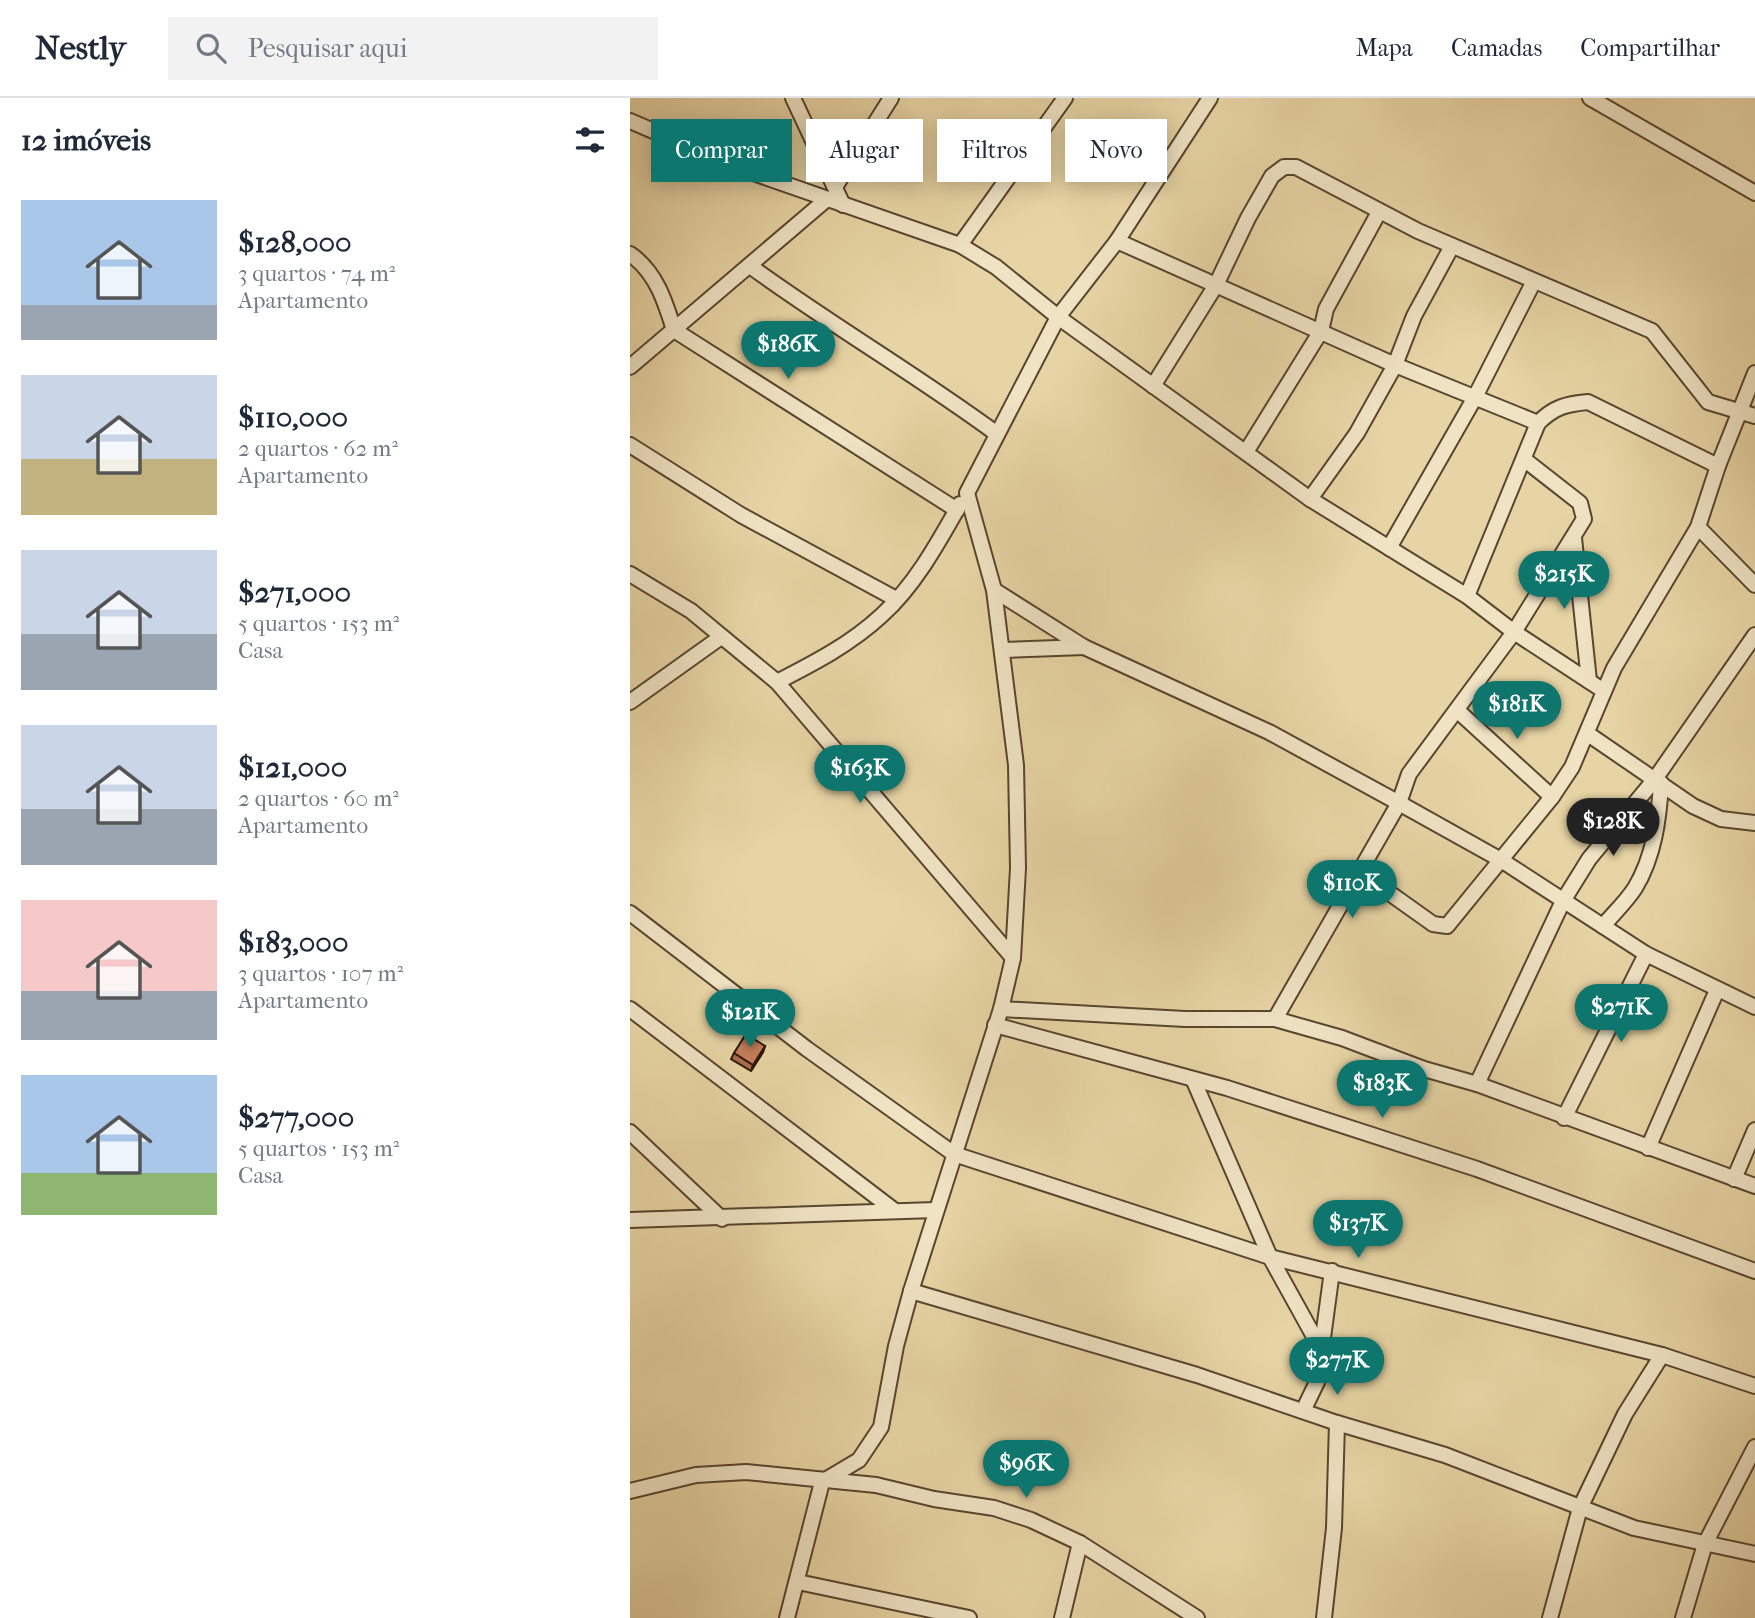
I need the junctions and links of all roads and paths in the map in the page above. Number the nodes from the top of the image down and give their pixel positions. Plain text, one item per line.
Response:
1 (793, 98) edge
2 (891, 98) edge
3 (1065, 98) edge
4 (1210, 98) edge
5 (1590, 98) edge
6 (630, 122) edge
7 (831, 193) junction
8 (1755, 193) edge
9 (1380, 212) junction
10 (1117, 242) junction
11 (960, 245) junction
12 (1452, 246) junction
13 (630, 254) edge
14 (750, 265) junction
15 (1533, 283) junction
16 (1216, 285) junction
17 (1058, 317) junction
18 (674, 330) junction
19 (1321, 331) junction
20 (1395, 365) junction
21 (630, 367) edge
22 (1755, 373) edge
23 (1153, 386) junction
24 (1474, 399) junction
25 (1749, 413) edge
26 (1538, 423) junction
27 (998, 434) junction
28 (630, 444) edge
29 (1245, 452) junction
30 (1525, 460) junction
31 (1718, 466) junction
32 (967, 493) junction
33 (1310, 499) junction
34 (957, 510) junction
35 (1698, 527) junction
36 (1574, 538) junction
37 (1389, 548) junction
38 (630, 574) edge
39 (1755, 585) edge
40 (994, 590) junction
41 (1467, 596) junction
42 (896, 599) junction
43 (1514, 632) junction
44 (1755, 635) edge
45 (721, 637) junction
46 (1084, 648) junction
47 (1003, 650) junction
48 (1589, 681) junction
49 (777, 682) junction
50 (1604, 691) junction
51 (630, 702) edge
52 (1458, 711) junction
53 (1588, 734) junction
54 (1658, 781) junction
55 (1552, 797) junction
56 (1399, 803) junction
57 (1755, 823) edge
58 (1500, 860) junction
59 (1360, 872) junction
60 (1563, 901) junction
61 (630, 912) edge
62 (1603, 926) junction
63 (1646, 954) junction
64 (1013, 958) junction
65 (1717, 990) junction
66 (1755, 1007) edge
67 (630, 1009) edge
68 (1001, 1009) junction
69 (1275, 1019) junction
70 (995, 1025) junction
71 (1194, 1079) junction
72 (1477, 1084) junction
73 (1564, 1118) junction
74 (1755, 1129) edge
75 (630, 1132) edge
76 (1648, 1148) junction
77 (954, 1154) junction
78 (1734, 1179) junction
79 (1755, 1186) edge
80 (935, 1210) junction
81 (895, 1211) junction
82 (722, 1219) junction
83 (630, 1220) edge
84 (1270, 1257) junction
85 (1754, 1269) edge
86 (1332, 1271) junction
87 (911, 1291) junction
88 (1322, 1351) junction
89 (1662, 1355) junction
90 (1317, 1382) junction
91 (1755, 1386) edge
92 (1303, 1411) junction
93 (1331, 1421) junction
94 (1755, 1447) edge
95 (822, 1482) junction
96 (630, 1491) edge
97 (1580, 1508) junction
98 (1080, 1543) junction
99 (1705, 1544) junction
100 (1755, 1554) edge
101 (798, 1582) junction
102 (787, 1618) edge
103 (969, 1618) edge
104 (1062, 1618) edge
105 (1197, 1618) edge
106 (1324, 1618) edge
107 (1550, 1618) edge
108 (1683, 1618) edge

1 - 7 street
2 - 7 street
3 - 11 street
4 - 10 street
5 - 8 street
6 - 7 street
7 - 11 street
7 - 14 street
9 - 12 street
9 - 16 street
9 - 19 street
10 - 16 street
10 - 17 street
11 - 17 street
12 - 15 street
12 - 20 street
13 - 18 street
14 - 18 street
14 - 27 street
15 - 24 street
15 - 25 street
16 - 19 street
16 - 23 street
17 - 23 street
17 - 27 street
18 - 21 street
18 - 34 street
19 - 20 street
19 - 29 street
20 - 24 street
20 - 33 street
22 - 25 street
23 - 29 street
24 - 26 street
24 - 37 street
25 - 31 street
26 - 30 street
26 - 31 street
27 - 32 street
28 - 42 street
29 - 33 street
30 - 36 street
30 - 41 street
31 - 35 street
32 - 34 street
32 - 40 street
33 - 37 street
34 - 42 street
35 - 39 street
35 - 50 street
36 - 43 street
36 - 48 street
37 - 41 street
38 - 45 street
40 - 46 street
40 - 47 street
41 - 43 street
42 - 49 street
43 - 48 street
43 - 52 street
44 - 54 street
45 - 49 street
45 - 51 street
46 - 47 street
46 - 56 street
47 - 64 street
48 - 50 street
49 - 64 street
50 - 53 street
52 - 55 street
52 - 56 street
53 - 54 street
53 - 55 street
54 - 57 street
54 - 60 street
54 - 62 street
55 - 58 street
56 - 58 street
56 - 59 street
58 - 59 street
58 - 60 street
59 - 69 street
60 - 62 street
60 - 72 street
61 - 77 street
62 - 63 street
63 - 65 street
63 - 73 street
64 - 68 street
65 - 66 street
65 - 76 street
67 - 81 street
68 - 69 street
68 - 70 street
69 - 72 street
70 - 71 street
70 - 77 street
71 - 84 street
71 - 85 street
72 - 73 street
73 - 76 street
74 - 78 street
75 - 82 street
76 - 78 street
77 - 80 street
77 - 84 street
78 - 79 street
80 - 81 street
80 - 87 street
81 - 82 street
82 - 83 street
84 - 86 street
84 - 88 street
86 - 88 street
86 - 89 street
87 - 92 street
87 - 95 street
88 - 90 street
89 - 91 street
89 - 97 street
90 - 92 street
90 - 93 street
92 - 93 street
93 - 97 street
93 - 106 street
94 - 99 street
95 - 96 street
95 - 98 street
95 - 101 street
97 - 99 street
97 - 107 street
98 - 104 street
98 - 105 street
99 - 100 street
99 - 108 street
101 - 102 street
101 - 103 street

